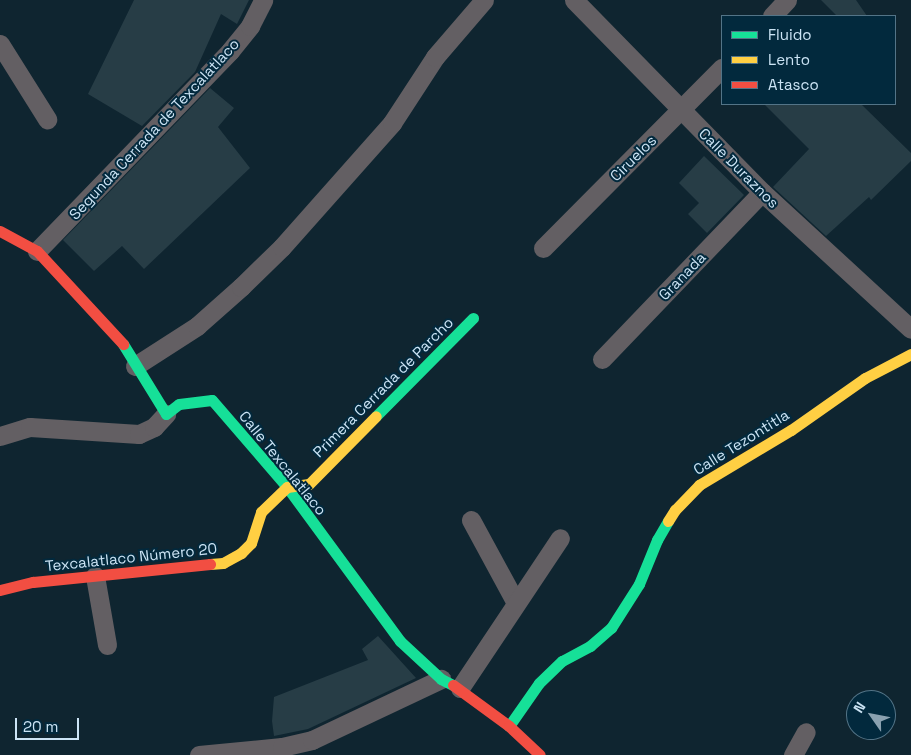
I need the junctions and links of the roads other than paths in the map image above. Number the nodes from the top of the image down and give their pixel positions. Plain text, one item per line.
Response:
1 (263, 0) edge
2 (484, 0) edge
3 (574, 0) edge
4 (787, 0) edge
5 (773, 15) edge
6 (0, 44) edge
7 (721, 69) edge
8 (681, 110) junction
9 (47, 119) dead end
10 (762, 192) junction
11 (0, 231) edge
12 (543, 248) dead end
13 (37, 251) junction
14 (473, 318) dead end
15 (911, 329) edge
16 (911, 354) edge
17 (602, 360) dead end
18 (135, 366) junction
19 (166, 414) junction
20 (0, 436) edge
21 (286, 486) junction
22 (471, 520) dead end
23 (560, 538) dead end
24 (95, 576) junction
25 (0, 590) edge
26 (516, 603) junction
27 (107, 645) dead end
28 (442, 679) junction
29 (460, 688) junction
30 (509, 726) junction
31 (806, 732) dead end
32 (199, 755) edge
33 (539, 755) edge
34 (793, 755) edge

1 - 13 street, Segunda Cerrada de Texcalatlaco
2 - 18 street
3 - 8 street, Calle Duraznos
4 - 5 street
6 - 9 street
7 - 8 street, Ciruelos
8 - 10 street, Calle Duraznos
8 - 12 street, Ciruelos
10 - 15 street, Calle Duraznos
10 - 17 street, Granada
11 - 13 street
13 - 18 street
14 - 21 street, Primera Cerrada de Parcho
16 - 30 street, Calle Tezontitla
18 - 19 street
19 - 20 street
19 - 21 street, Calle Texcalatlaco
21 - 24 street, Texcalatlaco Número 20
21 - 28 street, Calle Texcalatlaco
22 - 26 street
23 - 26 street
24 - 25 street, Texcalatlaco Número 20
24 - 27 street
26 - 29 street
28 - 29 street, Calle Texcalatlaco
28 - 32 street
29 - 30 street, Calle Texcalatlaco
30 - 33 street, Calle Texcalatlaco
31 - 34 street

